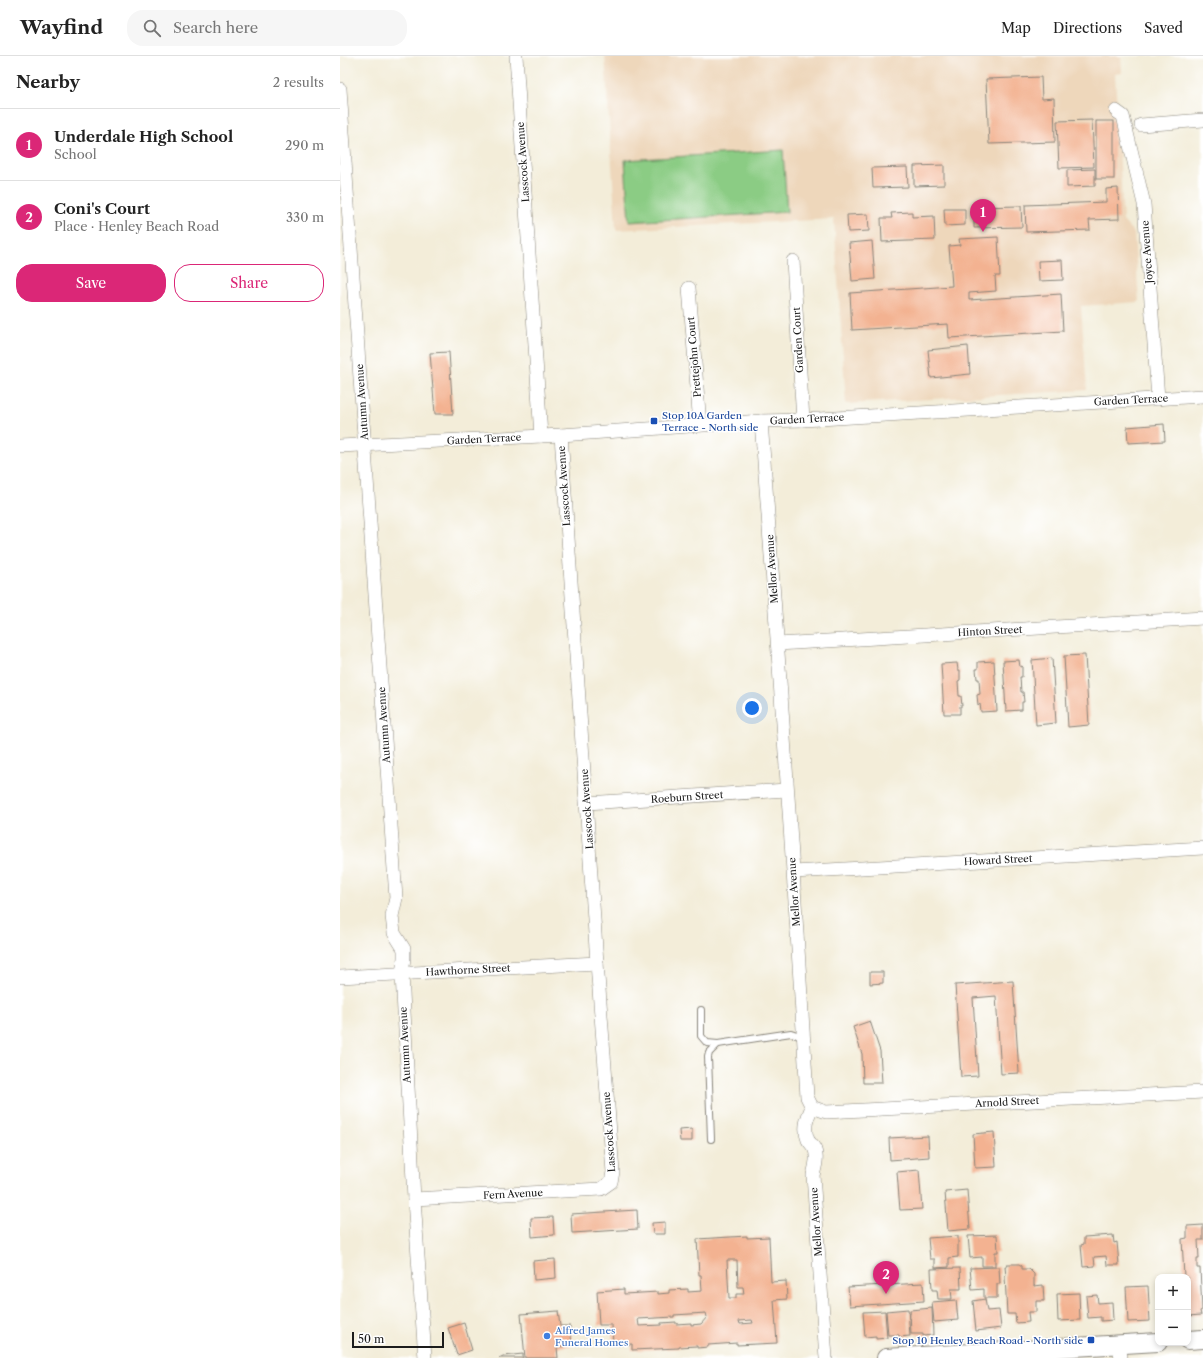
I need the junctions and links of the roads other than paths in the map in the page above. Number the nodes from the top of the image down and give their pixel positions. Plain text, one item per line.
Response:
1 (516, 56) edge
2 (340, 89) edge
3 (1116, 111) dead end
4 (1203, 120) edge
5 (1141, 125) dead end
6 (793, 261) dead end
7 (689, 288) dead end
8 (1203, 396) edge
9 (1158, 399) junction
10 (803, 420) junction
11 (761, 421) junction
12 (700, 426) junction
13 (561, 435) junction
14 (541, 436) junction
15 (364, 445) junction
16 (340, 446) edge
17 (1203, 618) edge
18 (778, 644) junction
19 (786, 790) junction
20 (587, 803) junction
21 (1203, 848) edge
22 (794, 872) junction
23 (597, 963) junction
24 (402, 974) junction
25 (340, 977) edge
26 (701, 1010) dead end
27 (803, 1039) junction
28 (718, 1044) junction
29 (1203, 1092) edge
30 (812, 1107) junction
31 (711, 1139) dead end
32 (611, 1182) joint
33 (414, 1199) junction
34 (1203, 1339) edge
35 (1191, 1340) edge
36 (1155, 1343) edge
37 (1120, 1351) edge
38 (933, 1357) edge
39 (425, 1358) edge
40 (826, 1358) edge
41 (886, 1358) edge

1 - 14 street, Lasscock Avenue
2 - 15 street, Autumn Avenue
3 - 9 street, Joyce Avenue
4 - 5 street
6 - 10 street, Garden Court
7 - 12 street, Prettejohn Court
8 - 9 street, Garden Terrace
9 - 10 street, Garden Terrace
10 - 11 street, Garden Terrace
11 - 12 street, Garden Terrace
11 - 18 street, Mellor Avenue
12 - 13 street, Garden Terrace
13 - 14 street, Garden Terrace
13 - 20 street, Lasscock Avenue
14 - 15 street, Garden Terrace
15 - 16 street, Garden Terrace
15 - 24 street, Autumn Avenue
17 - 18 street, Hinton Street
18 - 19 street, Mellor Avenue
19 - 20 street, Roeburn Street
19 - 22 street, Mellor Avenue
20 - 23 street, Lasscock Avenue
21 - 22 street, Howard Street
22 - 27 street, Mellor Avenue
23 - 24 street, Hawthorne Street
23 - 32 street, Lasscock Avenue
24 - 25 street, Hawthorne Street
24 - 33 street, Autumn Avenue
26 - 28 lane
27 - 28 lane
27 - 30 street, Mellor Avenue
28 - 31 lane
29 - 30 street, Arnold Street
30 - 40 street, Mellor Avenue
32 - 33 street, Fern Avenue
33 - 39 street, Autumn Avenue
34 - 35 main road
36 - 37 main road
37 - 38 main road
38 - 41 main road

